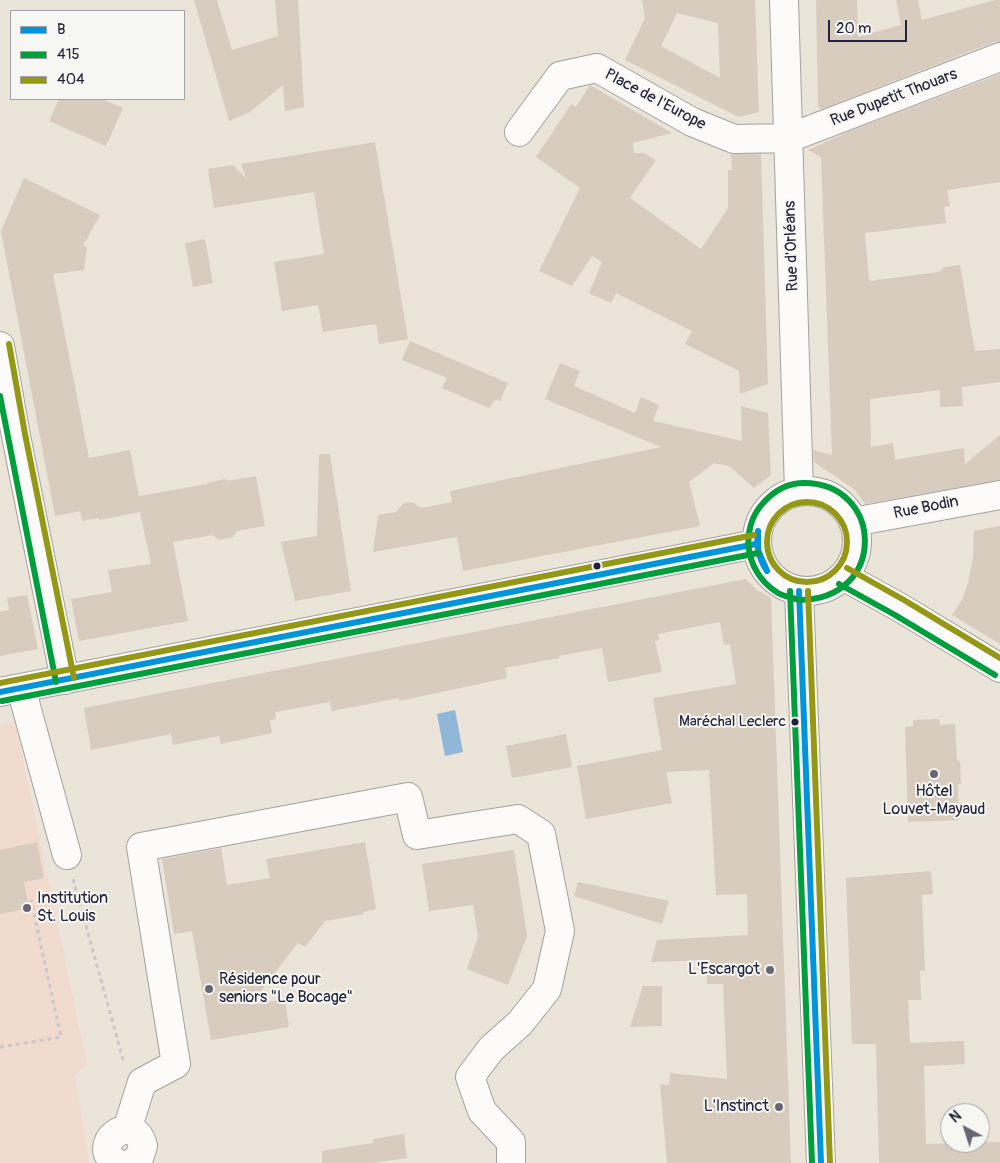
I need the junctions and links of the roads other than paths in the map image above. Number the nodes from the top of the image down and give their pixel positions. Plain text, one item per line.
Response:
1 (784, 0) edge
2 (1000, 57) edge
3 (518, 132) dead end
4 (789, 138) junction
5 (0, 346) edge
6 (8, 438) edge
7 (799, 492) junction
8 (1000, 495) edge
9 (853, 522) junction
10 (756, 544) junction
11 (843, 576) junction
12 (799, 591) junction
13 (1000, 668) edge
14 (65, 680) junction
15 (11, 690) edge
16 (66, 855) road end
17 (127, 1130) junction
18 (117, 1163) edge
19 (132, 1163) edge
20 (511, 1163) edge
21 (821, 1163) edge

1 - 4 street, Rue d'Orléans
2 - 4 street, Rue Dupetit Thouars
3 - 4 street, Place de l'Europe
4 - 7 street, Rue d'Orléans
5 - 6 street
6 - 14 street
7 - 9 street
7 - 10 street
8 - 9 street, Rue Bodin
9 - 11 street
10 - 12 street
10 - 14 street
11 - 12 street
11 - 13 street
12 - 21 street
14 - 15 street
15 - 16 street
17 - 18 street
17 - 19 street
17 - 20 street

